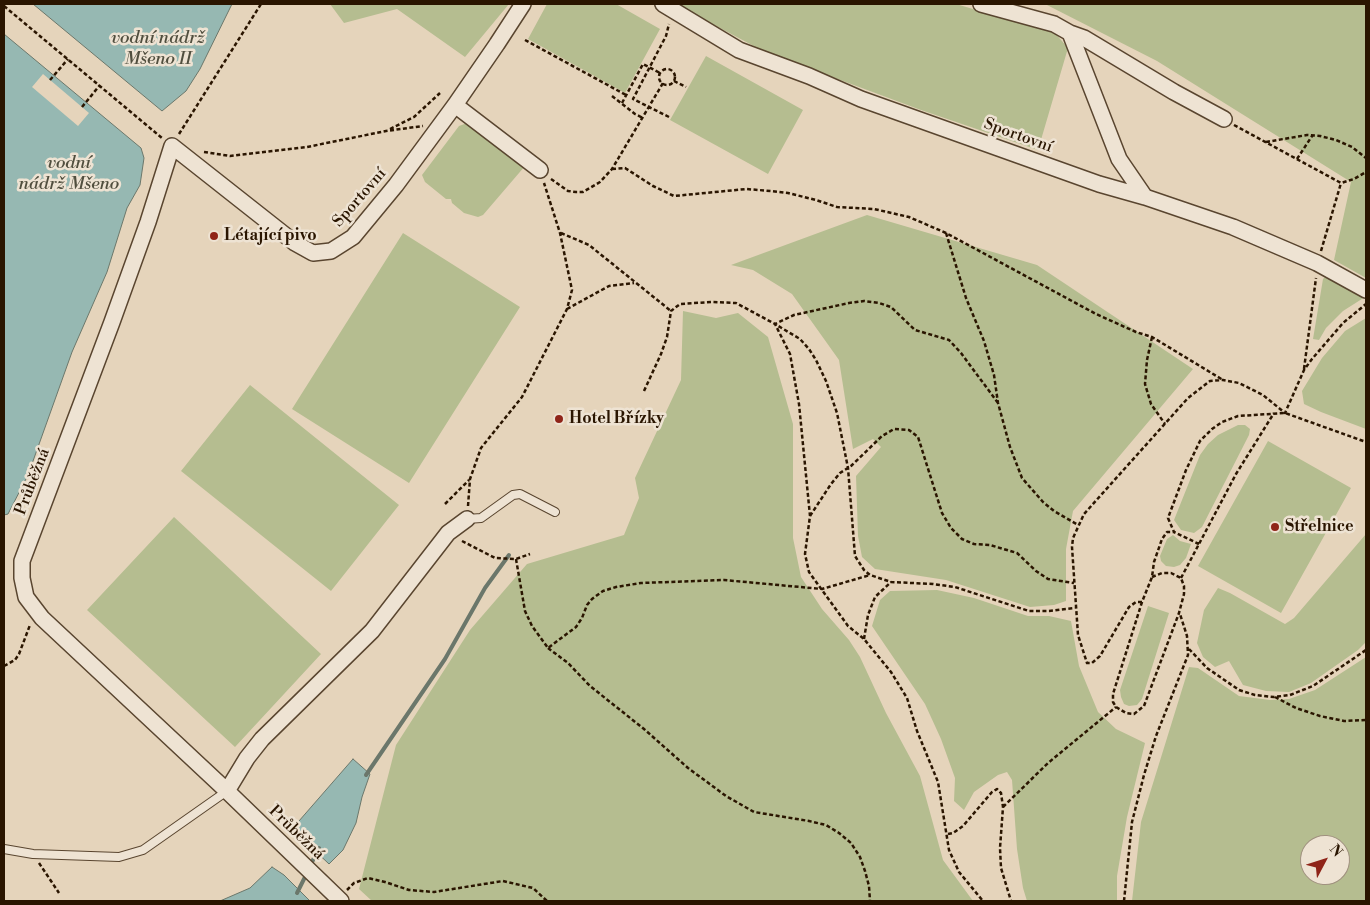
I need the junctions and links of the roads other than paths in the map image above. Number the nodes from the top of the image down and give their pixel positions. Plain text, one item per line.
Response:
1 (523, 4) edge
2 (981, 4) edge
3 (668, 7) edge
4 (1070, 33) junction
5 (455, 105) junction
6 (1224, 120) road end
7 (172, 146) joint
8 (540, 170) road end
9 (1145, 197) junction
10 (1366, 290) edge
11 (555, 512) dead end
12 (467, 518) joint
13 (227, 791) junction
14 (4, 849) edge
15 (341, 901) edge

1 - 5 street, Sportovní
2 - 4 street
3 - 9 street, Sportovní
4 - 6 street
4 - 9 street
5 - 7 street, Sportovní
5 - 8 street
7 - 13 street, Průběžná
9 - 10 street, Sportovní
11 - 12 lane
12 - 13 street
13 - 14 lane
13 - 15 street, Průběžná

